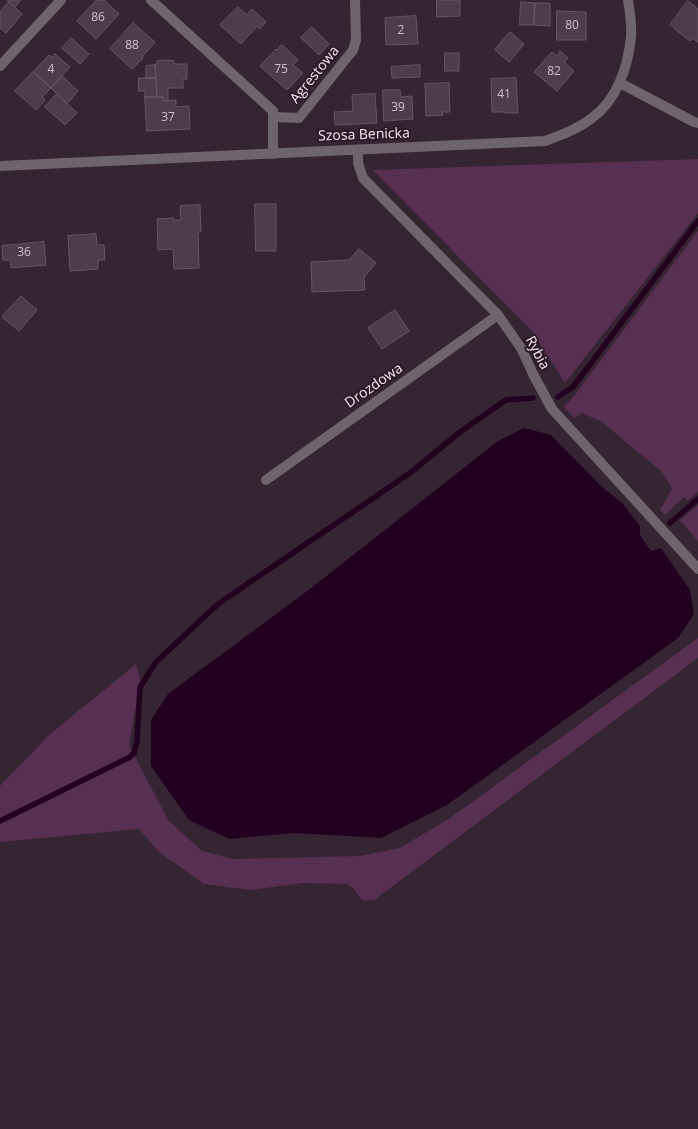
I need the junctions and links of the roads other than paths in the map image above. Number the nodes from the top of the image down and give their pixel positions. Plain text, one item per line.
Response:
1 (61, 0) edge
2 (151, 0) edge
3 (355, 0) edge
4 (628, 0) edge
5 (0, 66) edge
6 (620, 83) junction
7 (273, 117) junction
8 (698, 123) edge
9 (358, 150) junction
10 (273, 154) junction
11 (0, 166) edge
12 (498, 315) junction
13 (266, 480) dead end
14 (698, 569) edge

1 - 5 street
2 - 7 street
3 - 7 street, Agrestowa
4 - 6 street, Szosa Benicka
6 - 8 street
6 - 9 street, Szosa Benicka
7 - 10 street
9 - 10 street, Szosa Benicka
9 - 12 street, Rybia
10 - 11 street, Szosa Benicka
12 - 13 street, Drozdowa
12 - 14 street, Rybia

